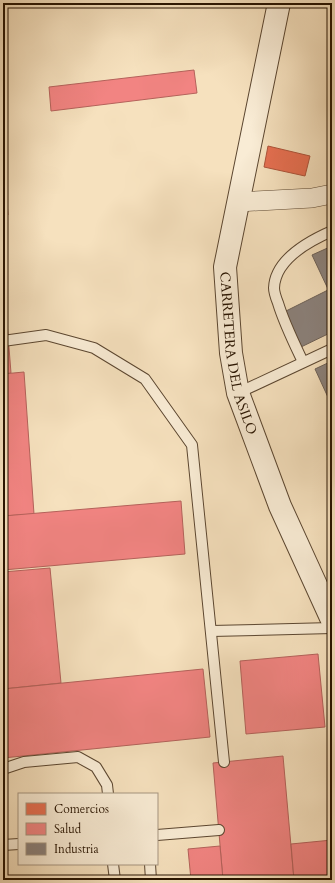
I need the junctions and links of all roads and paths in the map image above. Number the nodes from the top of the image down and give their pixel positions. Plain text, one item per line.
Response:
1 (279, 3) edge
2 (332, 194) edge
3 (238, 202) junction
4 (332, 231) edge
5 (3, 341) edge
6 (332, 349) edge
7 (303, 362) junction
8 (238, 393) junction
9 (331, 619) edge
10 (211, 631) junction
11 (224, 762) dead end
12 (3, 769) edge
13 (108, 793) edge
14 (219, 830) dead end
15 (158, 835) edge
16 (18, 844) edge
17 (3, 845) edge
18 (113, 865) edge
19 (150, 865) edge
20 (115, 880) edge
21 (151, 880) edge

1 - 3 street, CARRETERA DEL ASILO
2 - 3 street
3 - 8 street, CARRETERA DEL ASILO
4 - 7 lane
5 - 10 lane
6 - 7 lane
7 - 8 lane
8 - 9 street, CARRETERA DEL ASILO
9 - 10 lane
10 - 11 lane
12 - 13 lane
14 - 15 lane
16 - 17 lane
18 - 20 lane
19 - 21 lane

